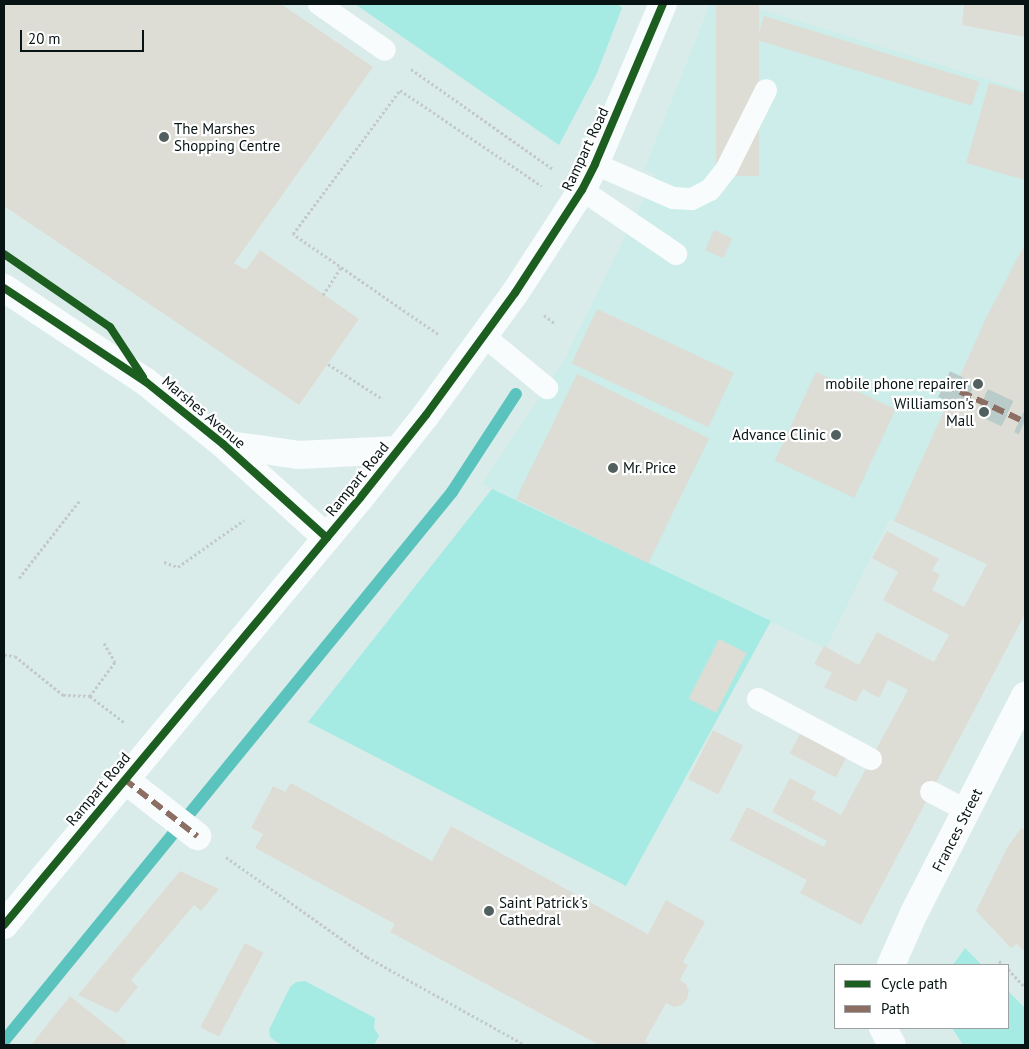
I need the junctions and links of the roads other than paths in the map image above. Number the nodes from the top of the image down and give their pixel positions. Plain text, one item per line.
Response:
1 (319, 4) edge
2 (663, 4) edge
3 (385, 50) road end
4 (766, 90) dead end
5 (595, 164) junction
6 (582, 190) junction
7 (676, 254) dead end
8 (4, 288) edge
9 (484, 336) junction
10 (547, 388) dead end
11 (223, 444) junction
12 (398, 450) junction
13 (327, 538) junction
14 (758, 698) dead end
15 (1025, 699) edge
16 (871, 759) dead end
17 (124, 779) junction
18 (931, 792) dead end
19 (968, 811) junction
20 (197, 836) road end
21 (4, 925) edge
22 (891, 964) edge
23 (884, 1029) edge
24 (892, 1045) edge

1 - 3 lane
2 - 5 street, Rampart Road
4 - 5 lane
5 - 6 street, Rampart Road
6 - 7 lane
6 - 9 street, Rampart Road
8 - 11 street, Marshes Avenue
9 - 10 lane
9 - 12 street, Rampart Road
11 - 12 street, Marshes Avenue
11 - 13 street, Marshes Avenue
12 - 13 street, Rampart Road
13 - 17 street, Rampart Road
14 - 16 lane
15 - 19 street, Frances Street
17 - 20 street
17 - 21 street, Rampart Road
18 - 19 lane
19 - 22 street, Frances Street
23 - 24 street

